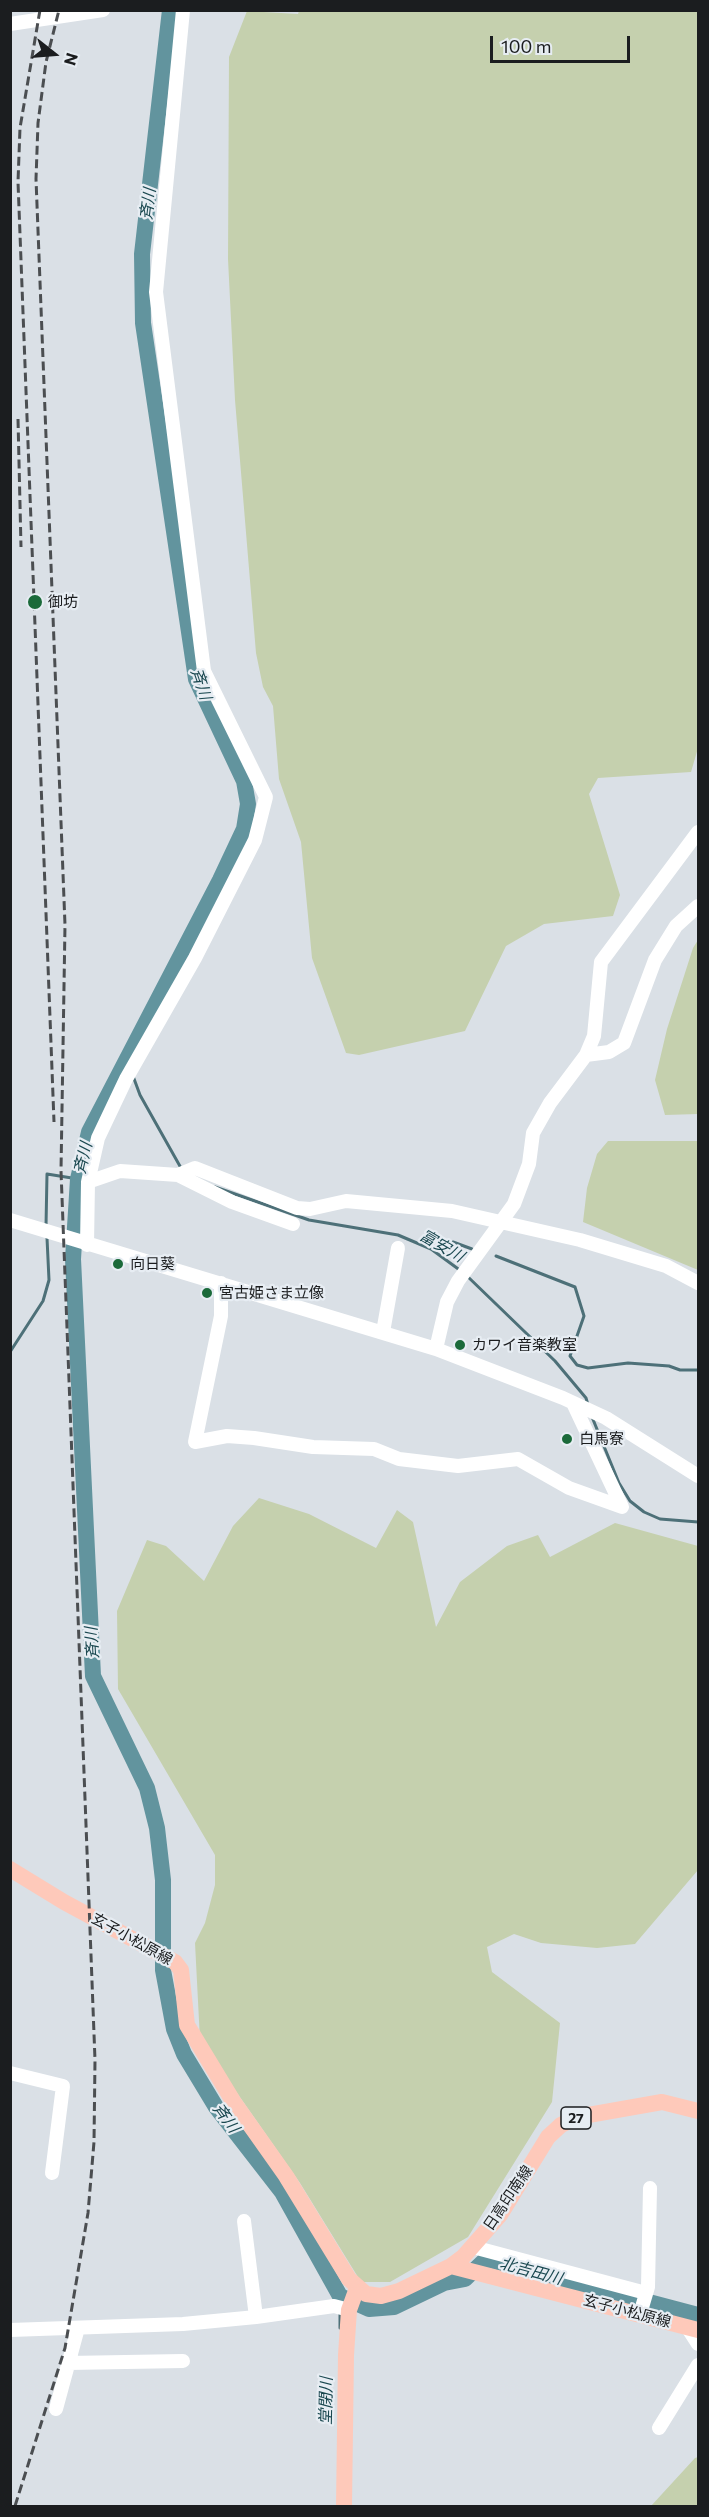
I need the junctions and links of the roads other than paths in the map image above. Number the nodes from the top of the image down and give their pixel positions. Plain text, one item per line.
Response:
1 (103, 10) edge
2 (183, 10) edge
3 (10, 24) edge
4 (699, 832) edge
5 (699, 906) edge
6 (586, 1055) junction
7 (178, 1175) junction
8 (87, 1182) junction
9 (10, 1220) edge
10 (502, 1223) junction
11 (293, 1224) dead end
12 (87, 1245) junction
13 (398, 1248) dead end
14 (221, 1283) junction
15 (699, 1283) edge
16 (383, 1332) junction
17 (436, 1349) junction
18 (570, 1401) junction
19 (699, 1476) edge
20 (10, 1869) edge
21 (10, 2073) edge
22 (699, 2111) edge
23 (52, 2173) dead end
24 (650, 2188) dead end
25 (244, 2221) dead end
26 (473, 2247) junction
27 (458, 2267) junction
28 (356, 2290) junction
29 (646, 2293) junction
30 (349, 2310) junction
31 (640, 2314) junction
32 (256, 2317) junction
33 (78, 2328) junction
34 (693, 2328) edge
35 (10, 2330) edge
36 (699, 2344) edge
37 (183, 2361) dead end
38 (68, 2363) junction
39 (699, 2365) edge
40 (56, 2409) dead end
41 (659, 2428) dead end
42 (344, 2506) edge

1 - 3 street
2 - 8 street
4 - 6 street
5 - 6 street
6 - 10 street
7 - 8 street
7 - 10 street
7 - 11 street
8 - 12 street
9 - 12 street
10 - 15 street
10 - 17 street
12 - 14 street
13 - 16 street
14 - 16 street
14 - 18 street
16 - 17 street
17 - 18 street
18 - 19 street
20 - 28 main road, 玄子小松原線
21 - 23 street
22 - 26 main road, 日高印南線 / 27
24 - 29 street
25 - 32 street
26 - 27 main road, 日高印南線 / 27
26 - 29 street
27 - 28 main road, 日高印南線 / 27
27 - 31 main road, 玄子小松原線
28 - 30 main road
29 - 31 street
30 - 32 street
30 - 42 main road
31 - 34 main road, 玄子小松原線
32 - 33 street
33 - 35 street
33 - 38 street
34 - 36 street
37 - 38 street
38 - 40 street
39 - 41 street

